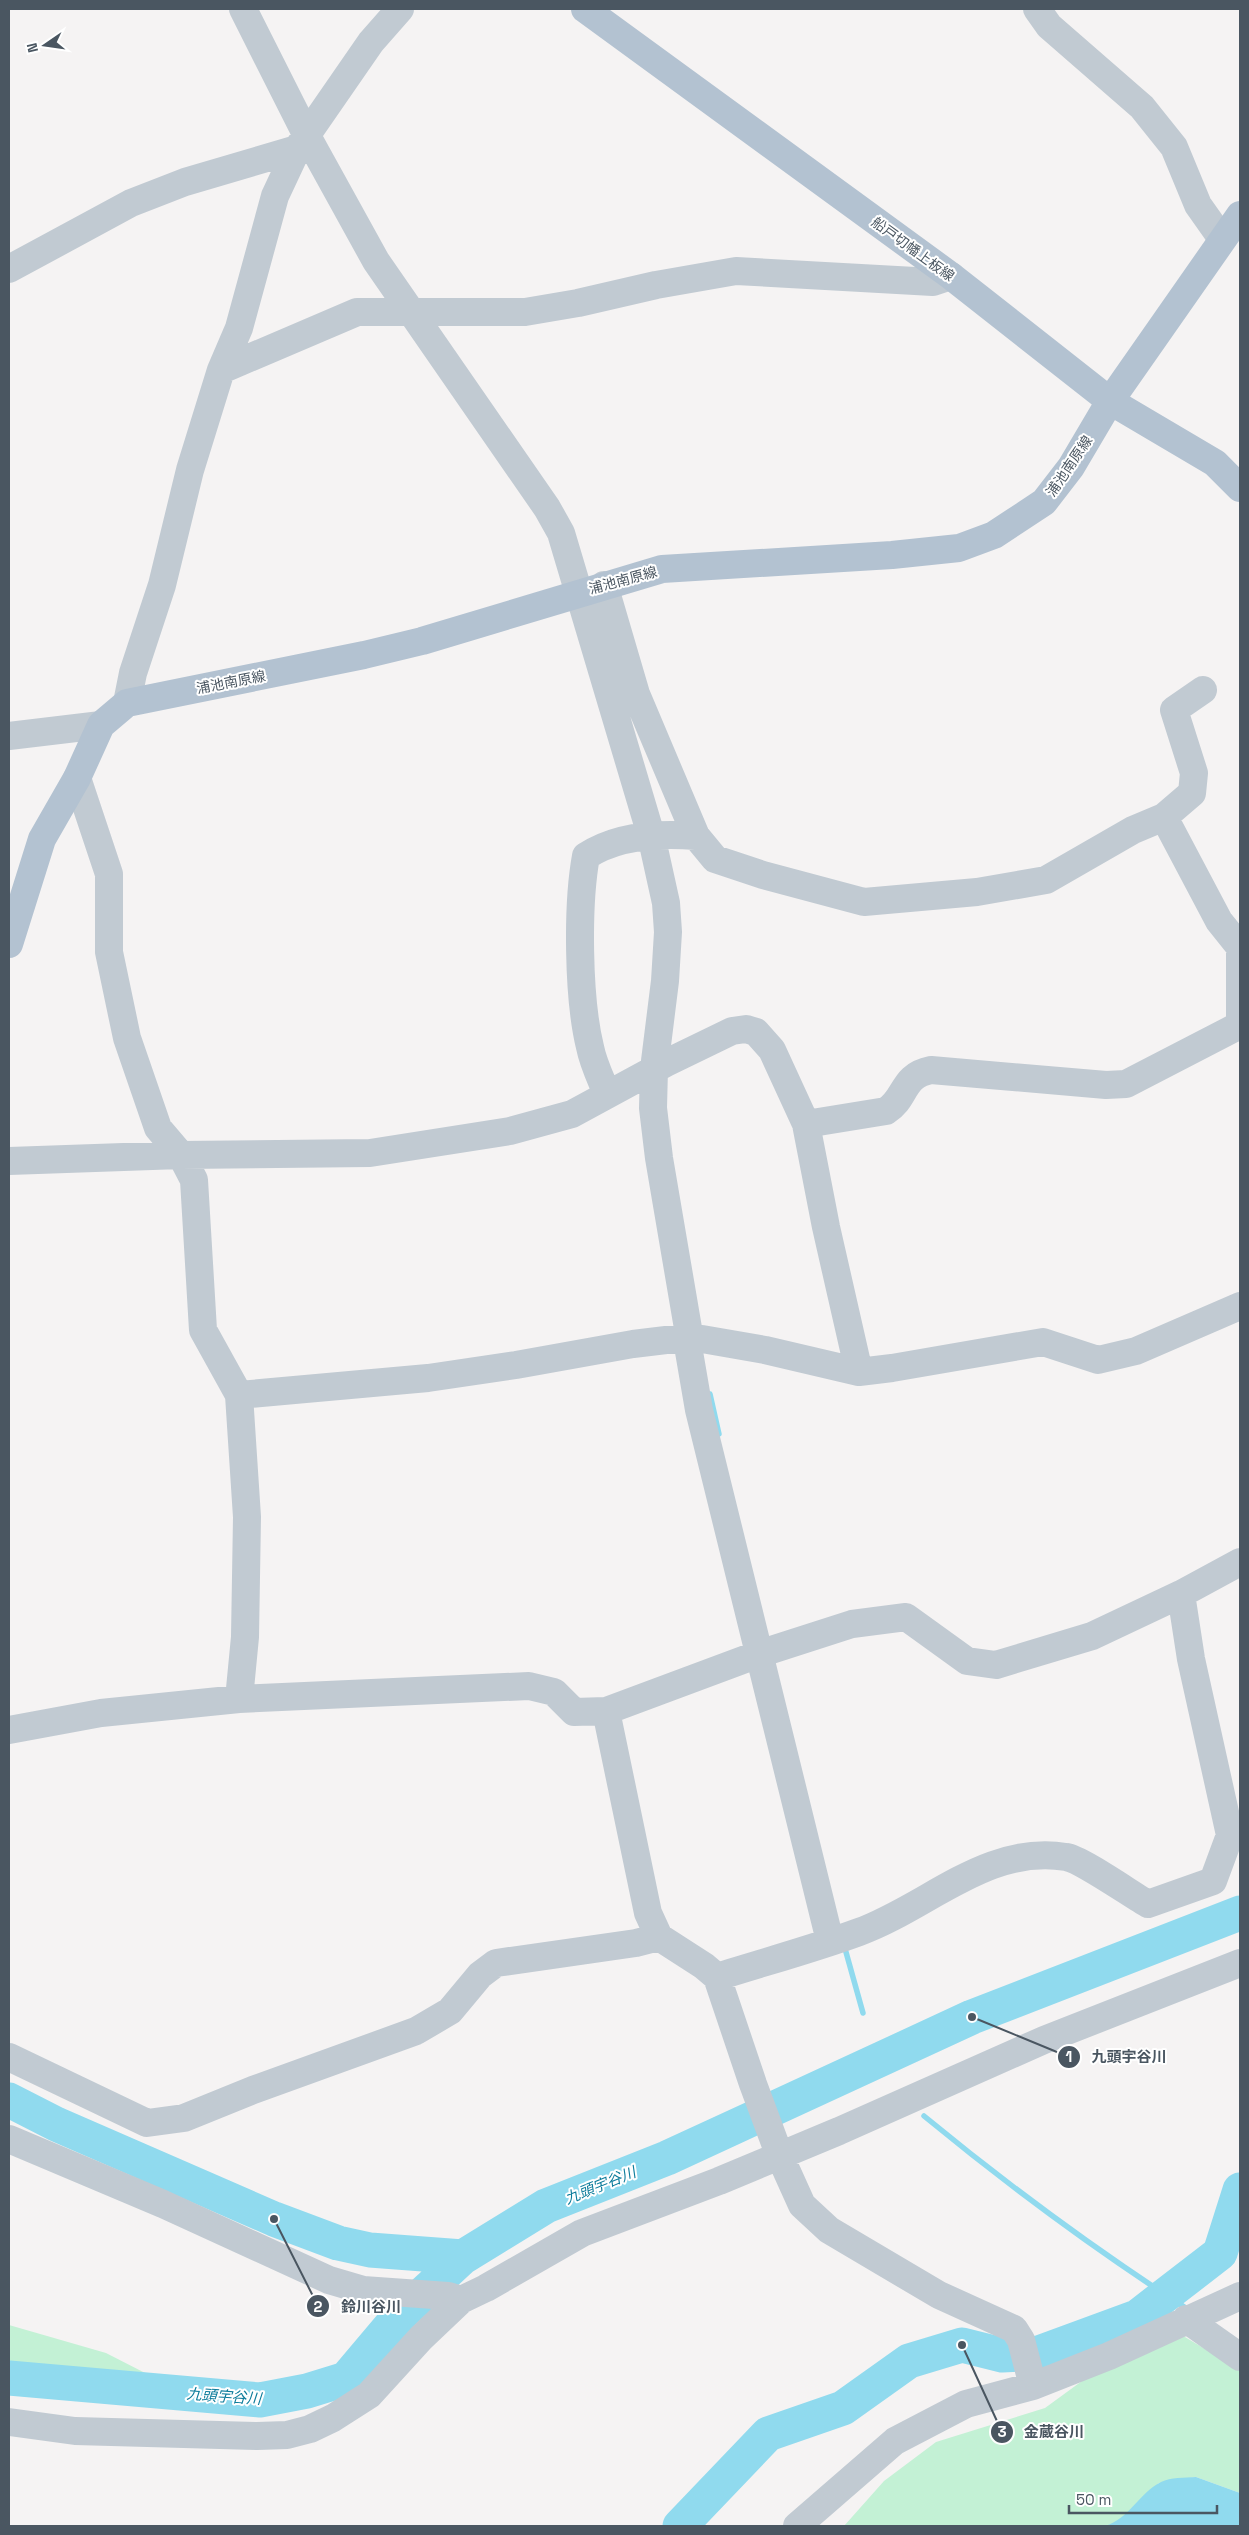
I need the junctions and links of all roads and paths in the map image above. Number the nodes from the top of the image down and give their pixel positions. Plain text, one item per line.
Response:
1 (243, 9) edge
2 (263, 9) edge
3 (400, 9) edge
4 (584, 9) edge
5 (1038, 9) edge
6 (310, 132) junction
7 (1240, 214) edge
8 (1222, 239) junction
9 (9, 269) edge
10 (951, 276) junction
11 (420, 311) junction
12 (221, 370) junction
13 (1110, 401) junction
14 (1240, 488) edge
15 (592, 588) junction
16 (1202, 690) dead end
17 (127, 703) junction
18 (101, 725) junction
19 (9, 736) edge
20 (77, 778) junction
21 (1164, 817) junction
22 (656, 834) junction
23 (696, 836) junction
24 (9, 944) edge
25 (1239, 946) edge
26 (1240, 1016) edge
27 (1240, 1025) edge
28 (660, 1066) junction
29 (607, 1094) junction
30 (806, 1124) junction
31 (181, 1155) junction
32 (9, 1161) edge
33 (1240, 1306) edge
34 (693, 1340) junction
35 (859, 1372) junction
36 (240, 1395) junction
37 (1240, 1562) edge
38 (1181, 1594) junction
39 (767, 1651) junction
40 (239, 1699) junction
41 (606, 1711) junction
42 (9, 1730) edge
43 (659, 1937) junction
44 (838, 1938) junction
45 (1240, 1964) edge
46 (717, 1977) junction
47 (9, 2057) edge
48 (9, 2139) edge
49 (778, 2151) junction
50 (1240, 2296) edge
51 (454, 2298) junction
52 (1186, 2319) junction
53 (1240, 2357) edge
54 (1031, 2378) junction
55 (9, 2422) edge
56 (797, 2526) edge

1 - 6 street
2 - 6 street
3 - 6 street
4 - 10 main road, 船戸切幡上板線
5 - 8 street
6 - 9 street
6 - 11 street
6 - 12 street
7 - 8 main road, 浦池南原線
8 - 13 main road, 浦池南原線
10 - 11 street
10 - 13 main road, 船戸切幡上板線
11 - 12 street
11 - 15 street
12 - 17 street
13 - 14 main road, 船戸切幡上板線
13 - 15 main road, 浦池南原線
15 - 17 main road, 浦池南原線
15 - 22 street
15 - 23 street
16 - 21 street
17 - 18 main road, 浦池南原線
18 - 19 street
18 - 20 main road, 浦池南原線
20 - 24 main road, 浦池南原線
20 - 31 street
21 - 23 street
21 - 25 street
22 - 23 street
22 - 28 street
22 - 29 street
25 - 26 street
27 - 30 street
28 - 29 street
28 - 30 street
28 - 34 street
29 - 31 street
30 - 35 street
31 - 32 street
31 - 36 street
33 - 35 street
34 - 35 street
34 - 36 street
34 - 39 street
36 - 40 street
37 - 38 street
38 - 39 street
38 - 44 street
39 - 41 street
39 - 44 street
40 - 41 street
40 - 42 street
41 - 43 street
43 - 46 street
43 - 47 street
44 - 46 street
45 - 49 street
46 - 49 street
48 - 51 street
49 - 51 street
49 - 54 street
50 - 52 street
51 - 55 street
52 - 53 street
52 - 54 street
54 - 56 street

